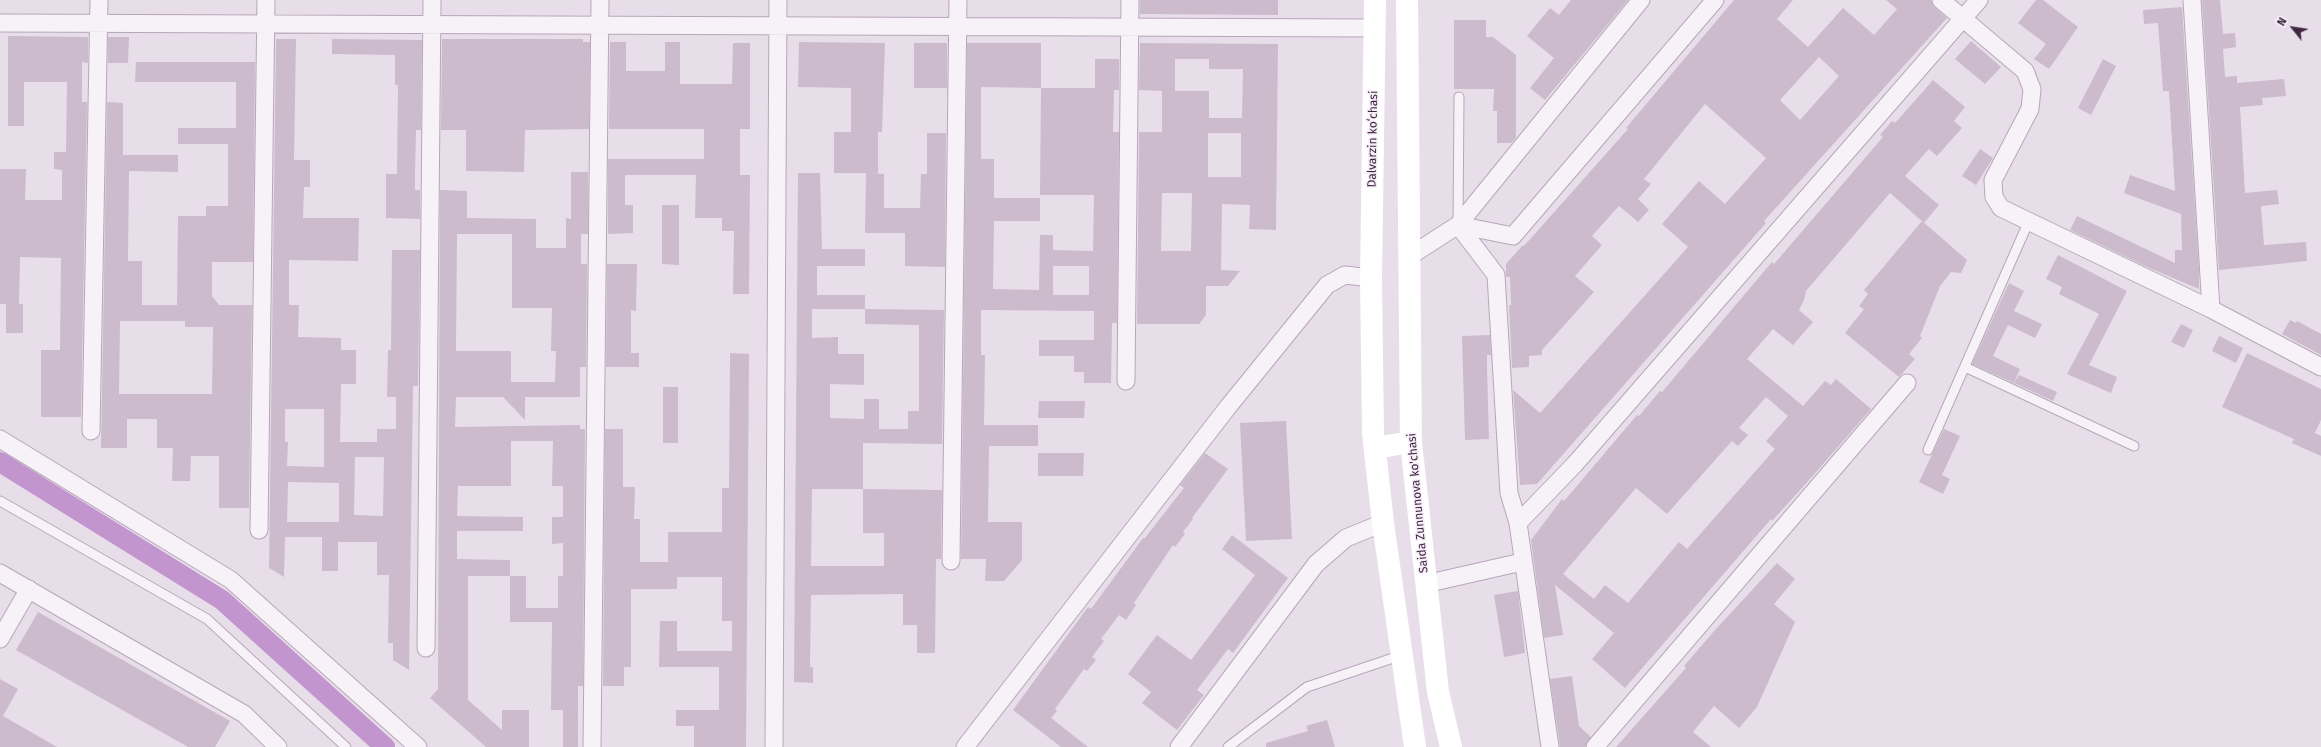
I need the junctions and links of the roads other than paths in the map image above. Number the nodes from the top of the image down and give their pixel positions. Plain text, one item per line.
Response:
1 (98, 0) edge
2 (266, 0) edge
3 (432, 0) edge
4 (600, 0) edge
5 (778, 0) edge
6 (958, 0) edge
7 (1130, 0) edge
8 (1375, 0) edge
9 (1407, 0) edge
10 (1641, 0) edge
11 (1715, 0) edge
12 (1941, 0) edge
13 (1979, 0) edge
14 (2192, 0) edge
15 (1963, 19) junction
16 (0, 23) edge
17 (98, 23) junction
18 (266, 24) junction
19 (432, 24) junction
20 (600, 25) junction
21 (778, 26) junction
22 (958, 26) junction
23 (1130, 27) junction
24 (1375, 28) junction
25 (1459, 97) dead end
26 (2028, 223) junction
27 (1458, 225) junction
28 (1410, 256) junction
29 (1371, 278) junction
30 (2211, 309) junction
31 (1965, 367) junction
32 (2321, 367) edge
33 (1126, 381) dead end
34 (1907, 383) dead end
35 (91, 431) dead end
36 (0, 439) edge
37 (1411, 442) junction
38 (2134, 446) dead end
39 (1375, 448) junction
40 (1928, 450) dead end
41 (0, 501) edge
42 (1384, 523) junction
43 (1518, 523) junction
44 (259, 530) dead end
45 (951, 561) dead end
46 (1522, 562) junction
47 (0, 573) edge
48 (1425, 584) junction
49 (29, 589) junction
50 (0, 639) edge
51 (426, 648) dead end
52 (1402, 655) junction
53 (278, 747) edge
54 (346, 747) edge
55 (418, 747) edge
56 (592, 747) edge
57 (774, 747) edge
58 (964, 747) edge
59 (1179, 747) edge
60 (1228, 747) edge
61 (1415, 747) edge
62 (1451, 747) edge
63 (1550, 747) edge
64 (1595, 747) edge

1 - 17 street
2 - 18 street
3 - 19 street
4 - 20 street
5 - 21 street
6 - 22 street
7 - 23 street
8 - 24 main road, Dalvarzin koʻchasi
9 - 28 main road
10 - 27 street
11 - 27 street
12 - 15 street
13 - 15 street
14 - 30 street
15 - 26 street
15 - 43 street
16 - 17 street
17 - 18 street
17 - 35 street
18 - 19 street
18 - 44 street
19 - 20 street
19 - 51 street
20 - 21 street
20 - 56 street
21 - 22 street
21 - 57 street
22 - 23 street
22 - 45 street
23 - 24 street
23 - 33 street
24 - 29 main road, Dalvarzin koʻchasi
25 - 27 lane
26 - 30 street
26 - 31 lane
27 - 28 street
27 - 43 street
28 - 37 main road, Saida Zunnunova ko'chasi
29 - 39 main road
29 - 58 street
30 - 32 street
31 - 38 lane
31 - 40 lane
34 - 64 street
36 - 55 street
37 - 39 main road
37 - 48 main road, Saida Zunnunova ko'chasi
39 - 42 main road
41 - 54 lane
42 - 52 main road
42 - 59 street
43 - 46 street
46 - 48 street
46 - 63 street
47 - 49 street
48 - 62 main road, Saida Zunnunova ko'chasi
49 - 50 street
49 - 53 street
52 - 60 lane
52 - 61 main road

